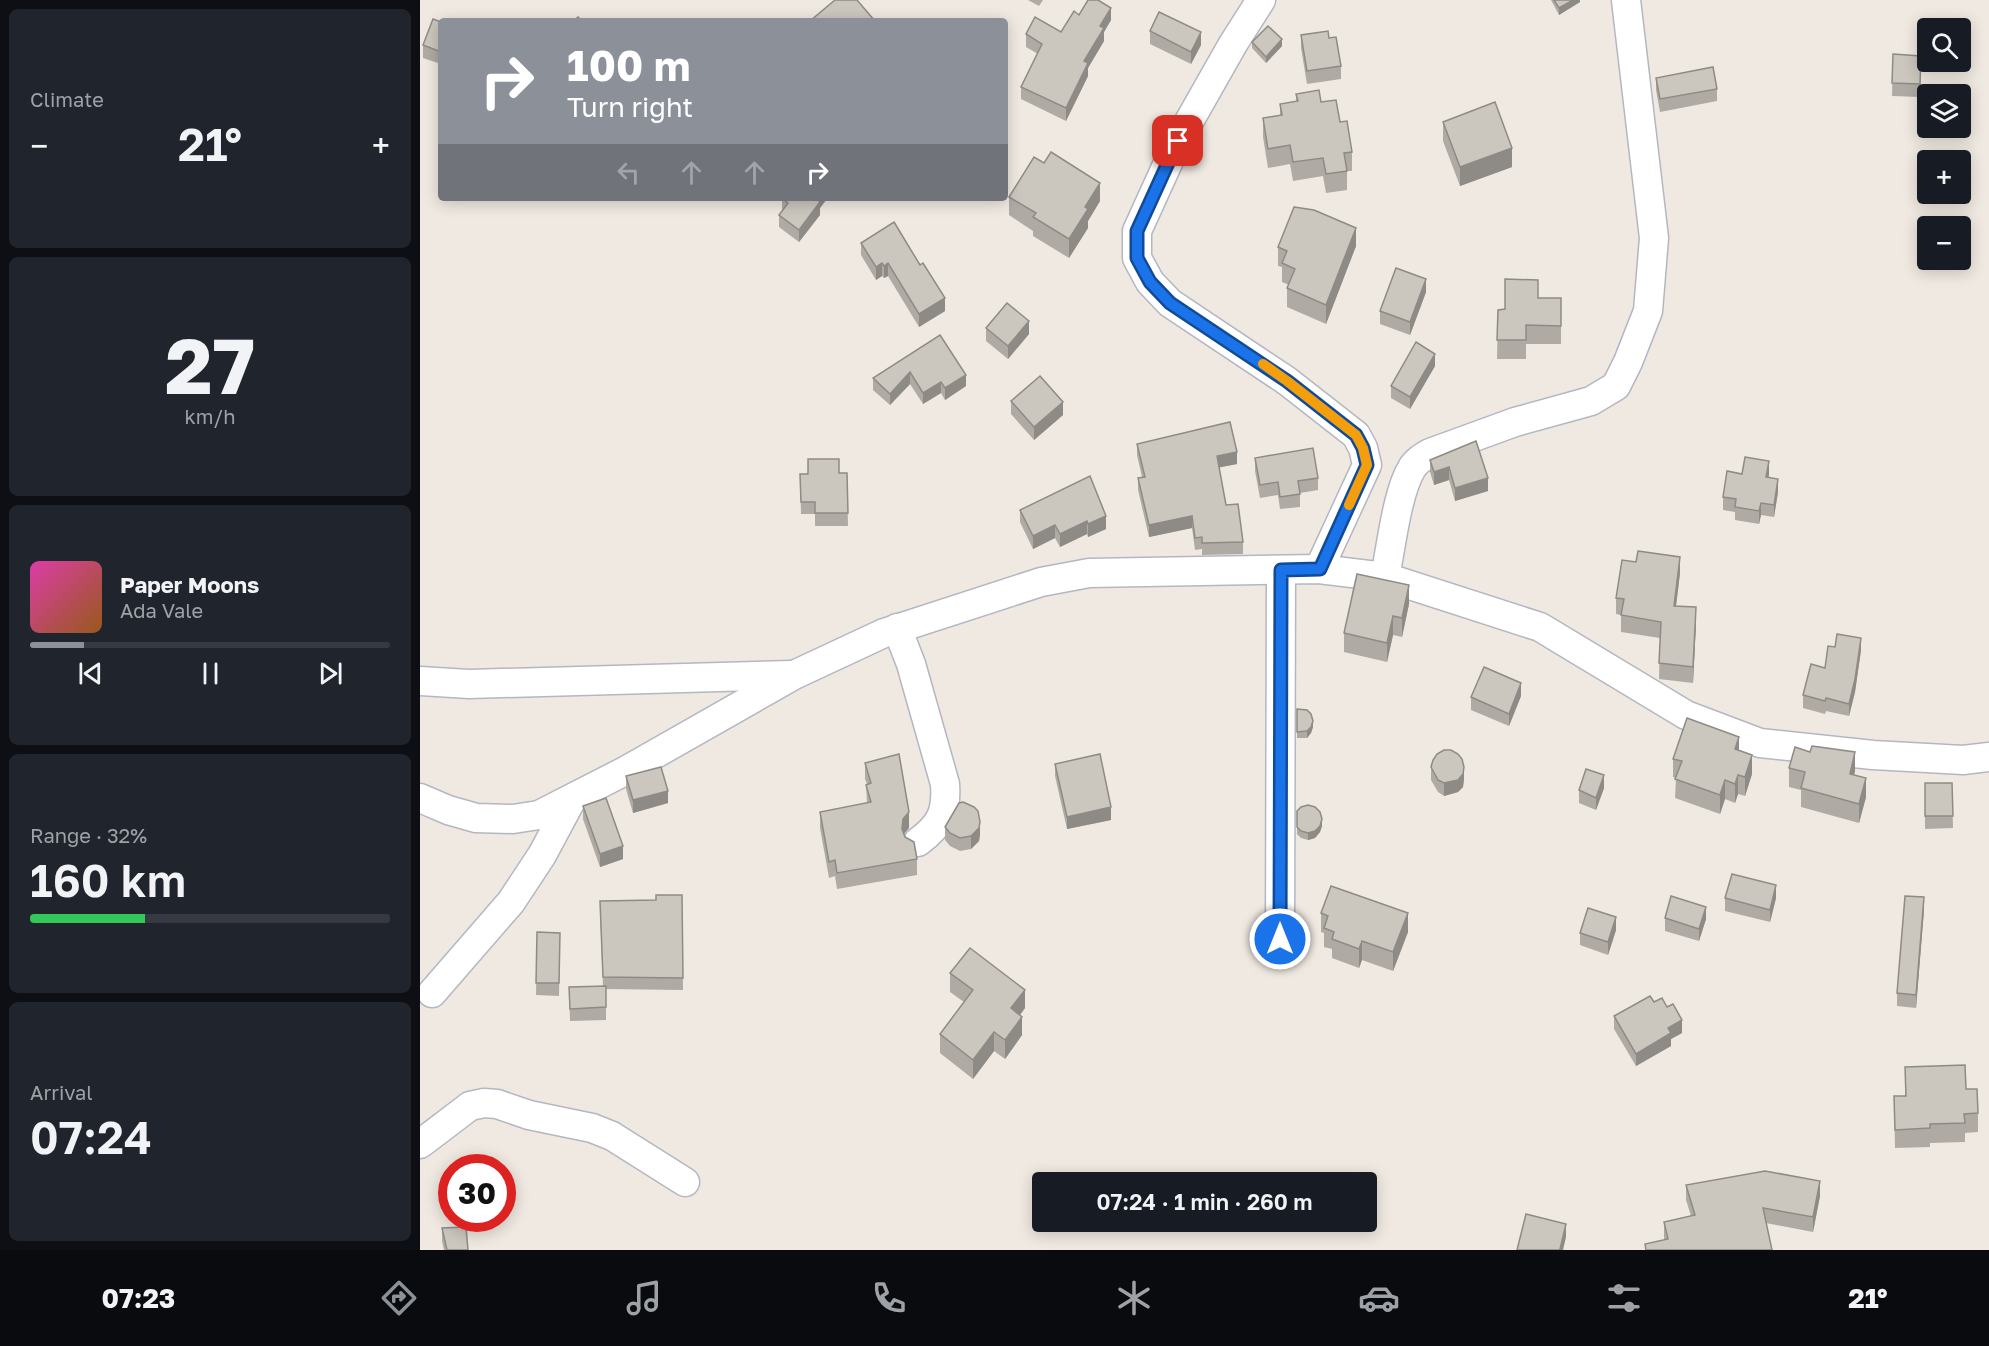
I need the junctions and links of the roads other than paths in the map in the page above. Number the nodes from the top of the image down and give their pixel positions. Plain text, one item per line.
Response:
1 (1261, 0) edge
2 (1626, 0) edge
3 (1320, 569) junction
4 (1281, 570) junction
5 (1385, 577) junction
6 (897, 628) junction
7 (794, 675) junction
8 (420, 681) edge
9 (1989, 758) edge
10 (420, 798) edge
11 (572, 798) junction
12 (918, 842) dead end
13 (1280, 939) dead end
14 (432, 993) dead end
15 (420, 1144) edge
16 (685, 1182) dead end

1 - 3 street
2 - 5 street
3 - 4 street
3 - 5 street
4 - 6 street
4 - 13 street
5 - 9 street
6 - 7 street
6 - 12 street
7 - 8 street
7 - 11 street
10 - 11 street
11 - 14 street
15 - 16 street

